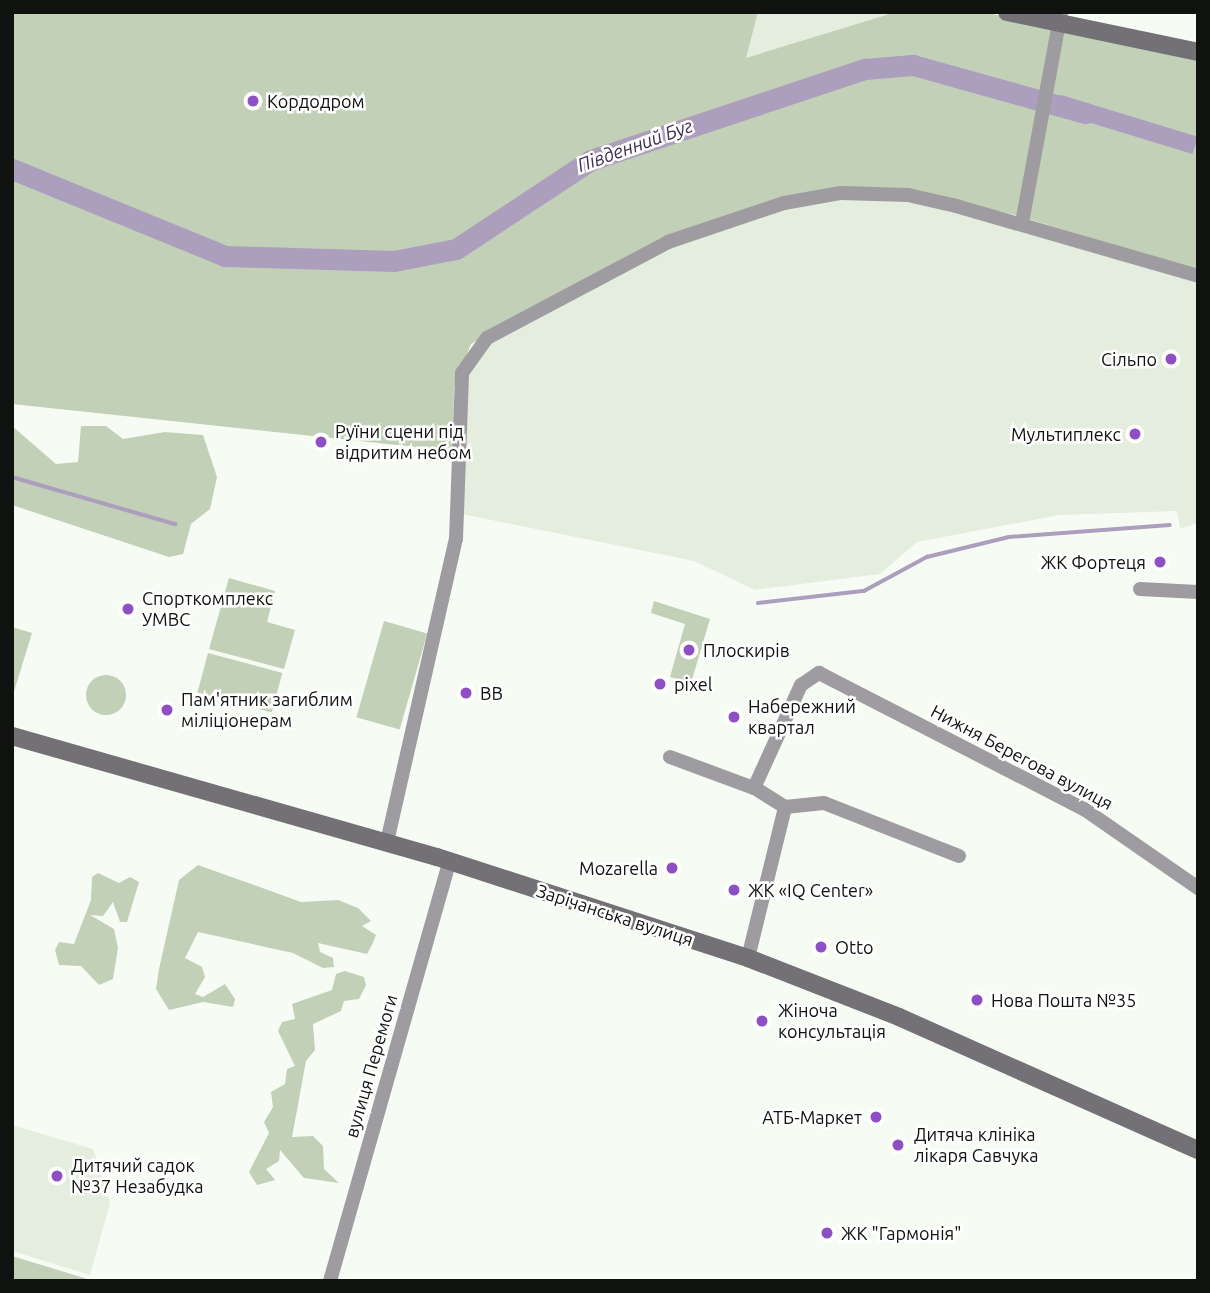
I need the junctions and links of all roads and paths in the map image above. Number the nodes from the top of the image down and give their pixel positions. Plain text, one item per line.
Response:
1 (1008, 12) edge
2 (1061, 18) edge
3 (1198, 52) edge
4 (1022, 223) junction
5 (1198, 276) edge
6 (1140, 589) dead end
7 (1198, 592) edge
8 (12, 736) edge
9 (670, 757) dead end
10 (754, 788) junction
11 (785, 807) junction
12 (387, 842) junction
13 (958, 856) dead end
14 (450, 861) junction
15 (1198, 888) edge
16 (748, 958) junction
17 (1198, 1150) edge
18 (330, 1281) edge

1 - 2 street
2 - 3 street
2 - 4 street
4 - 5 street
4 - 12 street
6 - 7 street
8 - 12 street, Зарічанська вулиця
9 - 10 street
10 - 11 street
10 - 15 street, Нижня Берегова вулиця
11 - 13 street
11 - 16 street
12 - 14 street, Зарічанська вулиця
14 - 16 street, Зарічанська вулиця
14 - 18 street, вулиця Перемоги
16 - 17 street, Зарічанська вулиця

